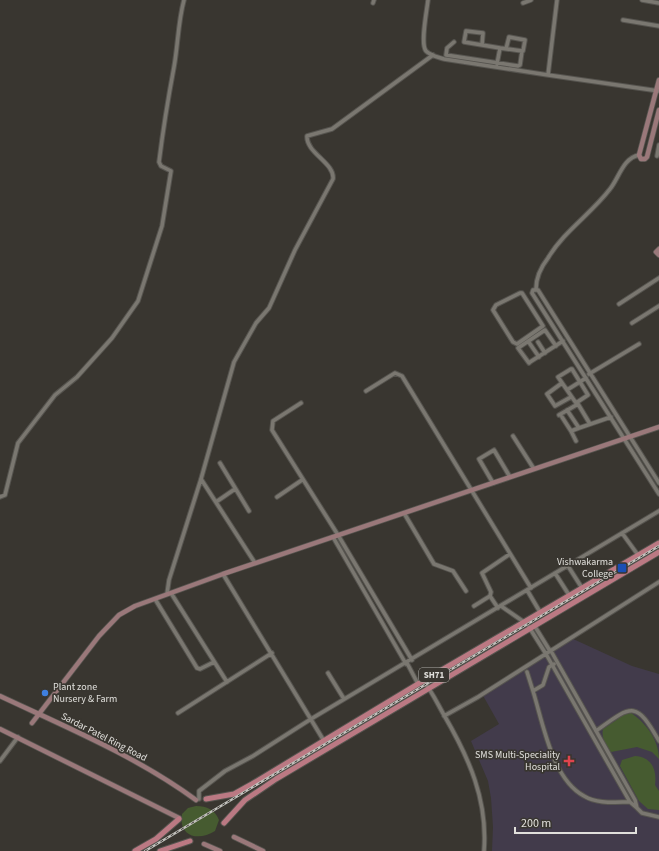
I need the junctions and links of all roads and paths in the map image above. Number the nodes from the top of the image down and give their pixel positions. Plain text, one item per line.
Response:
1 (184, 0) edge
2 (428, 0) edge
3 (531, 0) edge
4 (557, 0) edge
5 (642, 0) edge
6 (523, 3) dead end
7 (659, 3) edge
8 (622, 20) dead end
9 (659, 26) edge
10 (464, 42) junction
11 (482, 45) junction
12 (500, 48) junction
13 (506, 49) junction
14 (522, 51) junction
15 (433, 56) junction
16 (445, 57) junction
17 (497, 65) junction
18 (548, 75) junction
19 (659, 80) edge
20 (658, 91) edge
21 (659, 110) edge
22 (651, 143) junction
23 (659, 145) edge
24 (639, 155) junction
25 (657, 156) dead end
26 (659, 249) edge
27 (659, 254) edge
28 (659, 278) edge
29 (536, 289) junction
30 (540, 304) junction
31 (619, 304) dead end
32 (659, 306) edge
33 (532, 309) junction
34 (632, 323) dead end
35 (556, 329) junction
36 (549, 334) junction
37 (528, 340) junction
38 (563, 341) junction
39 (538, 342) dead end
40 (639, 344) dead end
41 (556, 346) junction
42 (545, 353) junction
43 (539, 357) junction
44 (590, 374) junction
45 (586, 378) junction
46 (580, 382) junction
47 (562, 383) junction
48 (566, 390) junction
49 (366, 391) dead end
50 (571, 398) junction
51 (586, 399) dead end
52 (301, 403) dead end
53 (578, 404) junction
54 (567, 410) junction
55 (611, 417) junction
56 (590, 424) junction
57 (659, 427) edge
58 (579, 428) junction
59 (571, 431) junction
60 (513, 436) dead end
61 (630, 437) junction
62 (625, 439) junction
63 (576, 441) dead end
64 (220, 463) dead end
65 (534, 469) junction
66 (510, 477) junction
67 (202, 480) junction
68 (302, 480) junction
69 (493, 483) junction
70 (659, 483) edge
71 (235, 489) junction
72 (472, 490) junction
73 (659, 494) edge
74 (0, 497) edge
75 (277, 497) dead end
76 (216, 502) junction
77 (249, 511) dead end
78 (659, 511) edge
79 (404, 513) junction
80 (622, 533) junction
81 (338, 535) junction
82 (333, 537) junction
83 (659, 543) edge
84 (659, 552) edge
85 (510, 554) junction
86 (638, 556) junction
87 (255, 563) junction
88 (568, 566) junction
89 (555, 573) junction
90 (222, 574) junction
91 (659, 582) edge
92 (582, 588) junction
93 (529, 589) junction
94 (466, 591) dead end
95 (169, 593) junction
96 (569, 595) junction
97 (490, 596) junction
98 (155, 599) junction
99 (474, 606) dead end
100 (500, 607) junction
101 (540, 612) junction
102 (524, 622) junction
103 (532, 626) junction
104 (549, 652) junction
105 (272, 653) junction
106 (412, 660) junction
107 (214, 662) junction
108 (557, 662) junction
109 (406, 663) junction
110 (553, 664) junction
111 (527, 672) dead end
112 (328, 673) dead end
113 (226, 682) junction
114 (421, 682) junction
115 (429, 688) junction
116 (533, 691) junction
117 (0, 696) edge
118 (344, 699) junction
119 (178, 713) dead end
120 (39, 714) junction
121 (444, 716) junction
122 (311, 719) junction
123 (32, 723) dead end
124 (0, 729) edge
125 (596, 731) junction
126 (18, 737) junction
127 (324, 741) junction
128 (659, 741) edge
129 (0, 761) edge
130 (613, 762) junction
131 (608, 765) junction
132 (198, 799) joint
133 (206, 799) dead end
134 (630, 802) junction
135 (637, 808) junction
136 (659, 817) edge
137 (179, 818) joint
138 (224, 823) dead end
139 (234, 837) dead end
140 (190, 841) dead end
141 (204, 844) dead end
142 (136, 851) edge
143 (160, 851) edge
144 (220, 851) edge
145 (264, 851) edge
146 (484, 851) edge

1 - 74 street
2 - 15 street
3 - 6 street
4 - 18 street
5 - 7 street
8 - 9 street
10 - 11 street
10 - 11 street
10 - 16 street
11 - 12 street
12 - 13 street
12 - 17 street
13 - 14 street
13 - 14 street
14 - 17 street
15 - 16 street
15 - 67 street
16 - 17 street
17 - 18 street
18 - 20 street
19 - 20 street
20 - 24 street
21 - 22 street
22 - 23 street
22 - 24 street
23 - 25 street
24 - 29 street
26 - 27 street
28 - 31 street
29 - 30 street
29 - 44 street
30 - 33 street
30 - 35 street
32 - 34 street
33 - 33 street
35 - 36 street
35 - 38 street
36 - 37 street
36 - 41 street
37 - 43 street
37 - 43 street
38 - 41 street
38 - 45 street
39 - 42 street
40 - 44 street
41 - 42 street
42 - 43 street
44 - 61 street
45 - 46 street
45 - 55 street
46 - 47 street
46 - 48 street
46 - 50 street
47 - 48 street
47 - 50 street
48 - 50 street
49 - 72 street
51 - 53 street
52 - 68 street
53 - 54 street
53 - 56 street
54 - 58 street
54 - 59 street
55 - 56 street
55 - 62 street
56 - 58 street
57 - 61 street
58 - 59 street
59 - 63 street
60 - 65 street
61 - 62 street
61 - 70 street
62 - 65 street
62 - 73 street
64 - 71 street
65 - 66 street
66 - 69 street
66 - 69 street
67 - 76 street
67 - 95 street
68 - 75 street
68 - 81 street
69 - 72 street
71 - 76 street
71 - 77 street
72 - 79 street
72 - 85 street
76 - 87 street
78 - 80 street
79 - 81 street
79 - 94 street
80 - 86 street
80 - 88 street
81 - 82 street
81 - 106 street
82 - 87 street
82 - 109 street
83 - 86 main road, SH71
84 - 103 main road, SH71
85 - 93 street
85 - 97 street
86 - 92 main road, SH71
87 - 90 street
88 - 89 street
88 - 92 street
89 - 93 street
89 - 96 street
90 - 95 street
90 - 105 street
91 - 104 street
92 - 96 main road, SH71
93 - 100 street
93 - 101 street
95 - 98 street
95 - 107 street
96 - 101 main road, SH71
97 - 99 street
97 - 100 street
98 - 107 street
98 - 120 street
100 - 102 street
100 - 106 street
101 - 102 main road, SH71
102 - 114 main road, SH71
103 - 104 street
103 - 115 main road, SH71
104 - 108 street
104 - 110 street
104 - 121 street
105 - 113 street
105 - 122 street
106 - 109 street
107 - 113 street
108 - 110 street
108 - 125 street
109 - 114 street
109 - 118 street
110 - 116 street
110 - 131 street
111 - 116 street
112 - 118 street
113 - 119 street
114 - 115 street
114 - 127 main road, SH71
115 - 121 street
115 - 138 main road, SH71
116 - 134 street
117 - 120 street, Sardar Patel Ring Road
118 - 122 street
120 - 123 street
120 - 132 street, Sardar Patel Ring Road
121 - 146 street
122 - 127 street
122 - 132 street
124 - 126 street
125 - 128 street
125 - 130 street
126 - 129 street
126 - 137 street
127 - 133 main road, SH71
130 - 131 street
130 - 135 street
131 - 134 street
134 - 135 street
135 - 136 street
137 - 142 main road
139 - 145 street
140 - 143 main road
141 - 144 street

